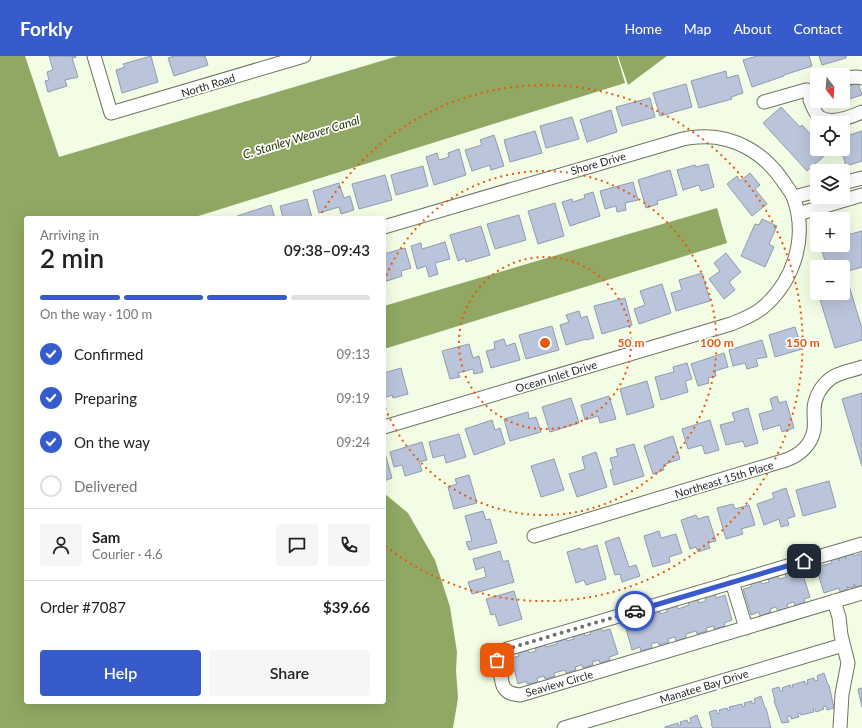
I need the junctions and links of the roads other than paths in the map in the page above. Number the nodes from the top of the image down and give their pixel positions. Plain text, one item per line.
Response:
1 (94, 56) edge
2 (304, 56) edge
3 (271, 61) edge
4 (850, 78) edge
5 (862, 78) edge
6 (810, 90) edge
7 (764, 102) dead end
8 (814, 108) edge
9 (862, 112) edge
10 (862, 178) edge
11 (850, 181) edge
12 (810, 193) edge
13 (862, 195) edge
14 (794, 198) junction
15 (798, 214) junction
16 (386, 226) edge
17 (862, 368) edge
18 (386, 426) edge
19 (534, 536) dead end
20 (862, 544) edge
21 (732, 582) junction
22 (862, 593) edge
23 (834, 601) junction
24 (746, 628) junction
25 (843, 645) junction
26 (564, 728) edge
27 (840, 728) edge

1 - 3 street, North Road
2 - 3 street, North Road
4 - 5 street
6 - 7 street
8 - 9 street
10 - 11 street
12 - 14 street
13 - 15 street
14 - 15 street, Ocean Inlet Drive
14 - 16 street, Shore Drive
15 - 18 street, Ocean Inlet Drive
17 - 19 street, Northeast 15th Place
20 - 21 street, Seaview Circle
21 - 24 street
21 - 24 street, Seaview Circle
22 - 23 street, Seaview Circle
23 - 24 street, Seaview Circle
23 - 25 street
25 - 26 street, Manatee Bay Drive
25 - 27 street

